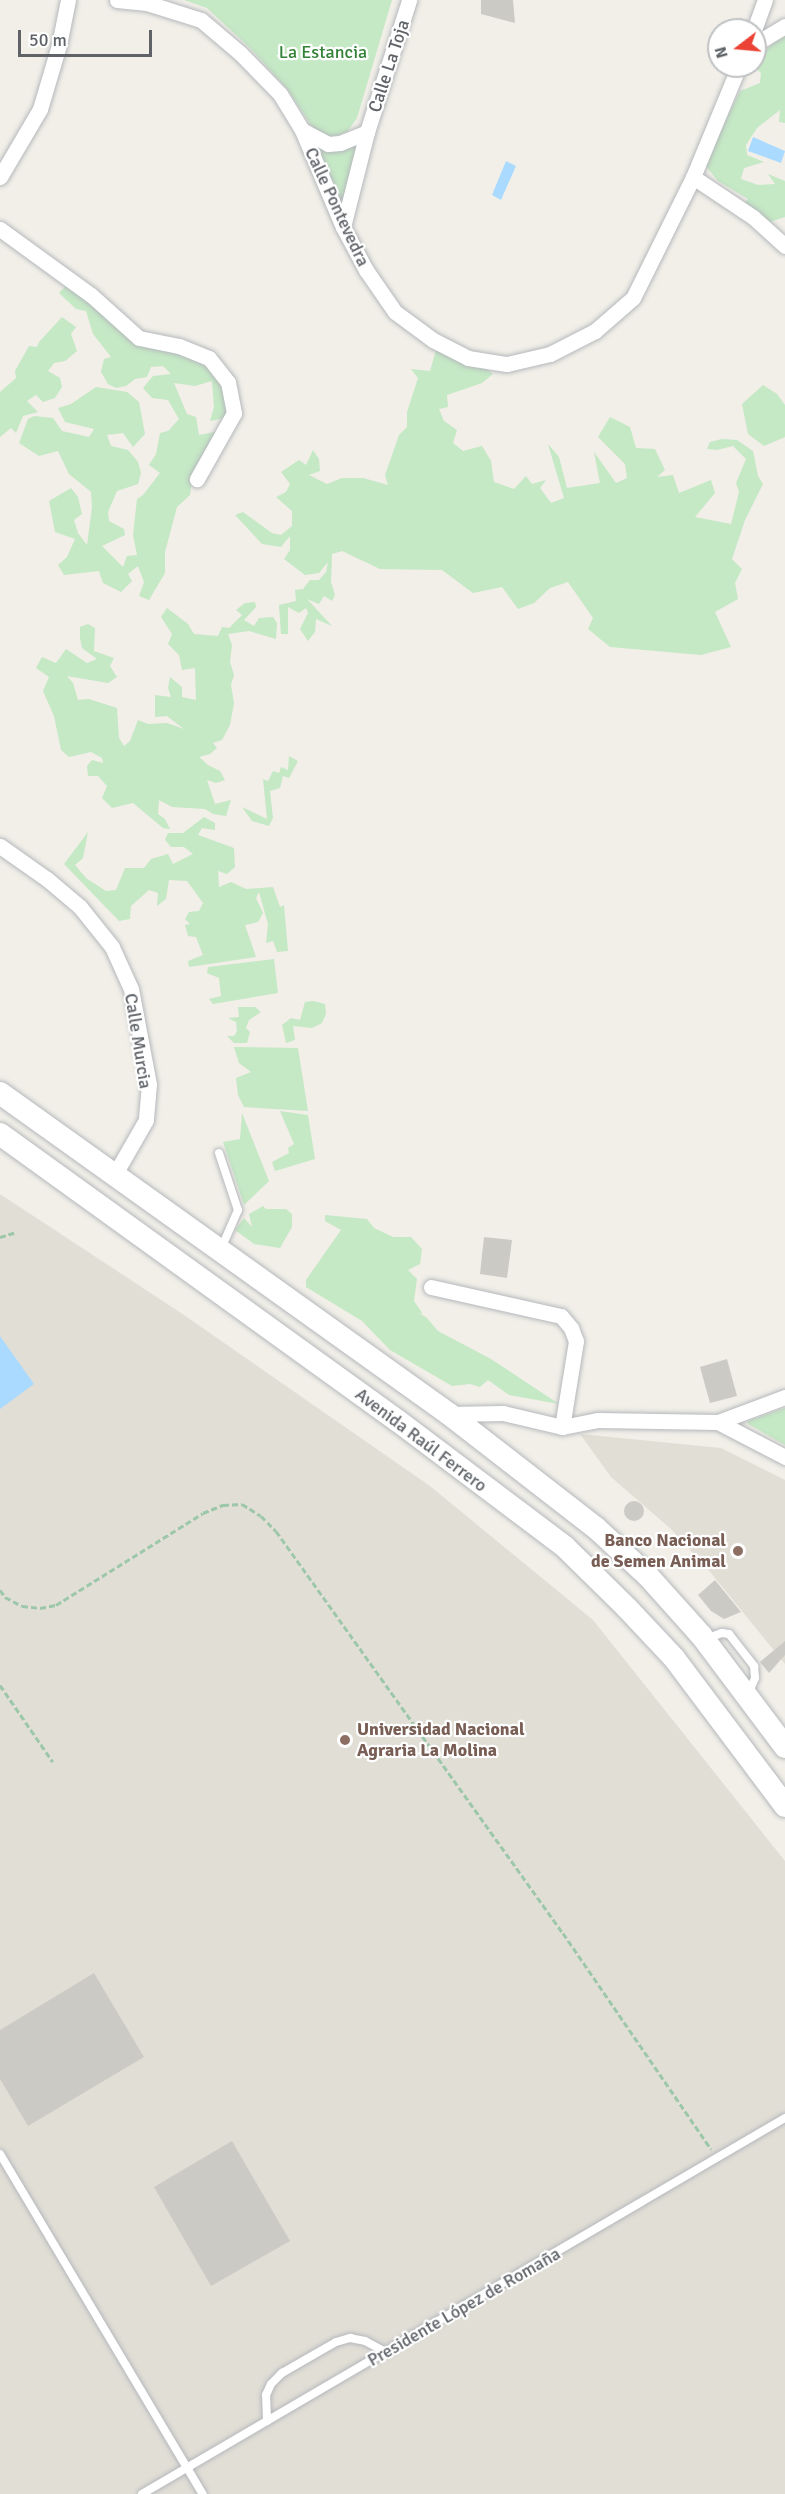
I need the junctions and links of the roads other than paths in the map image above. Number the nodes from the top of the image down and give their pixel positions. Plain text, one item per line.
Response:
1 (68, 0) edge
2 (117, 0) edge
3 (409, 0) edge
4 (765, 0) edge
5 (758, 18) edge
6 (785, 26) edge
7 (767, 37) edge
8 (734, 78) edge
9 (302, 130) junction
10 (367, 132) junction
11 (0, 177) edge
12 (693, 177) junction
13 (343, 227) junction
14 (0, 229) edge
15 (785, 246) edge
16 (197, 479) dead end
17 (0, 846) edge
18 (0, 1093) edge
19 (0, 1134) edge
20 (219, 1153) dead end
21 (115, 1174) junction
22 (221, 1251) junction
23 (431, 1287) dead end
24 (785, 1397) edge
25 (449, 1414) junction
26 (718, 1422) junction
27 (562, 1427) junction
28 (785, 1457) edge
29 (785, 1747) edge
30 (785, 1806) edge
31 (785, 2118) edge
32 (0, 2154) edge
33 (386, 2352) junction
34 (267, 2421) junction
35 (186, 2468) junction
36 (142, 2494) edge
37 (203, 2494) edge

1 - 11 street
2 - 9 street, Calle Pontevedra
3 - 10 street, Calle La Toja
4 - 5 street
6 - 7 street
8 - 12 street, Calle Pontevedra
9 - 10 street, Calle La Toja
9 - 13 street, Calle Pontevedra
10 - 13 street, Calle La Toja
12 - 13 street, Calle Pontevedra
12 - 15 street
14 - 16 street
17 - 21 street, Calle Murcia
18 - 21 main road, Avenida Raúl Ferrero
19 - 30 main road, Avenida Raúl Ferrero
20 - 22 lane
21 - 22 main road, Avenida Raúl Ferrero
22 - 25 main road, Avenida Raúl Ferrero
23 - 27 street
24 - 26 street
25 - 27 street
25 - 29 main road, Avenida Raúl Ferrero
26 - 27 street
26 - 28 street
31 - 33 lane, Presidente López de Romaña
32 - 35 lane
33 - 34 lane, Presidente López de Romaña
33 - 34 lane
34 - 35 lane, Presidente López de Romaña
35 - 36 lane, Presidente López de Romaña
35 - 37 lane

